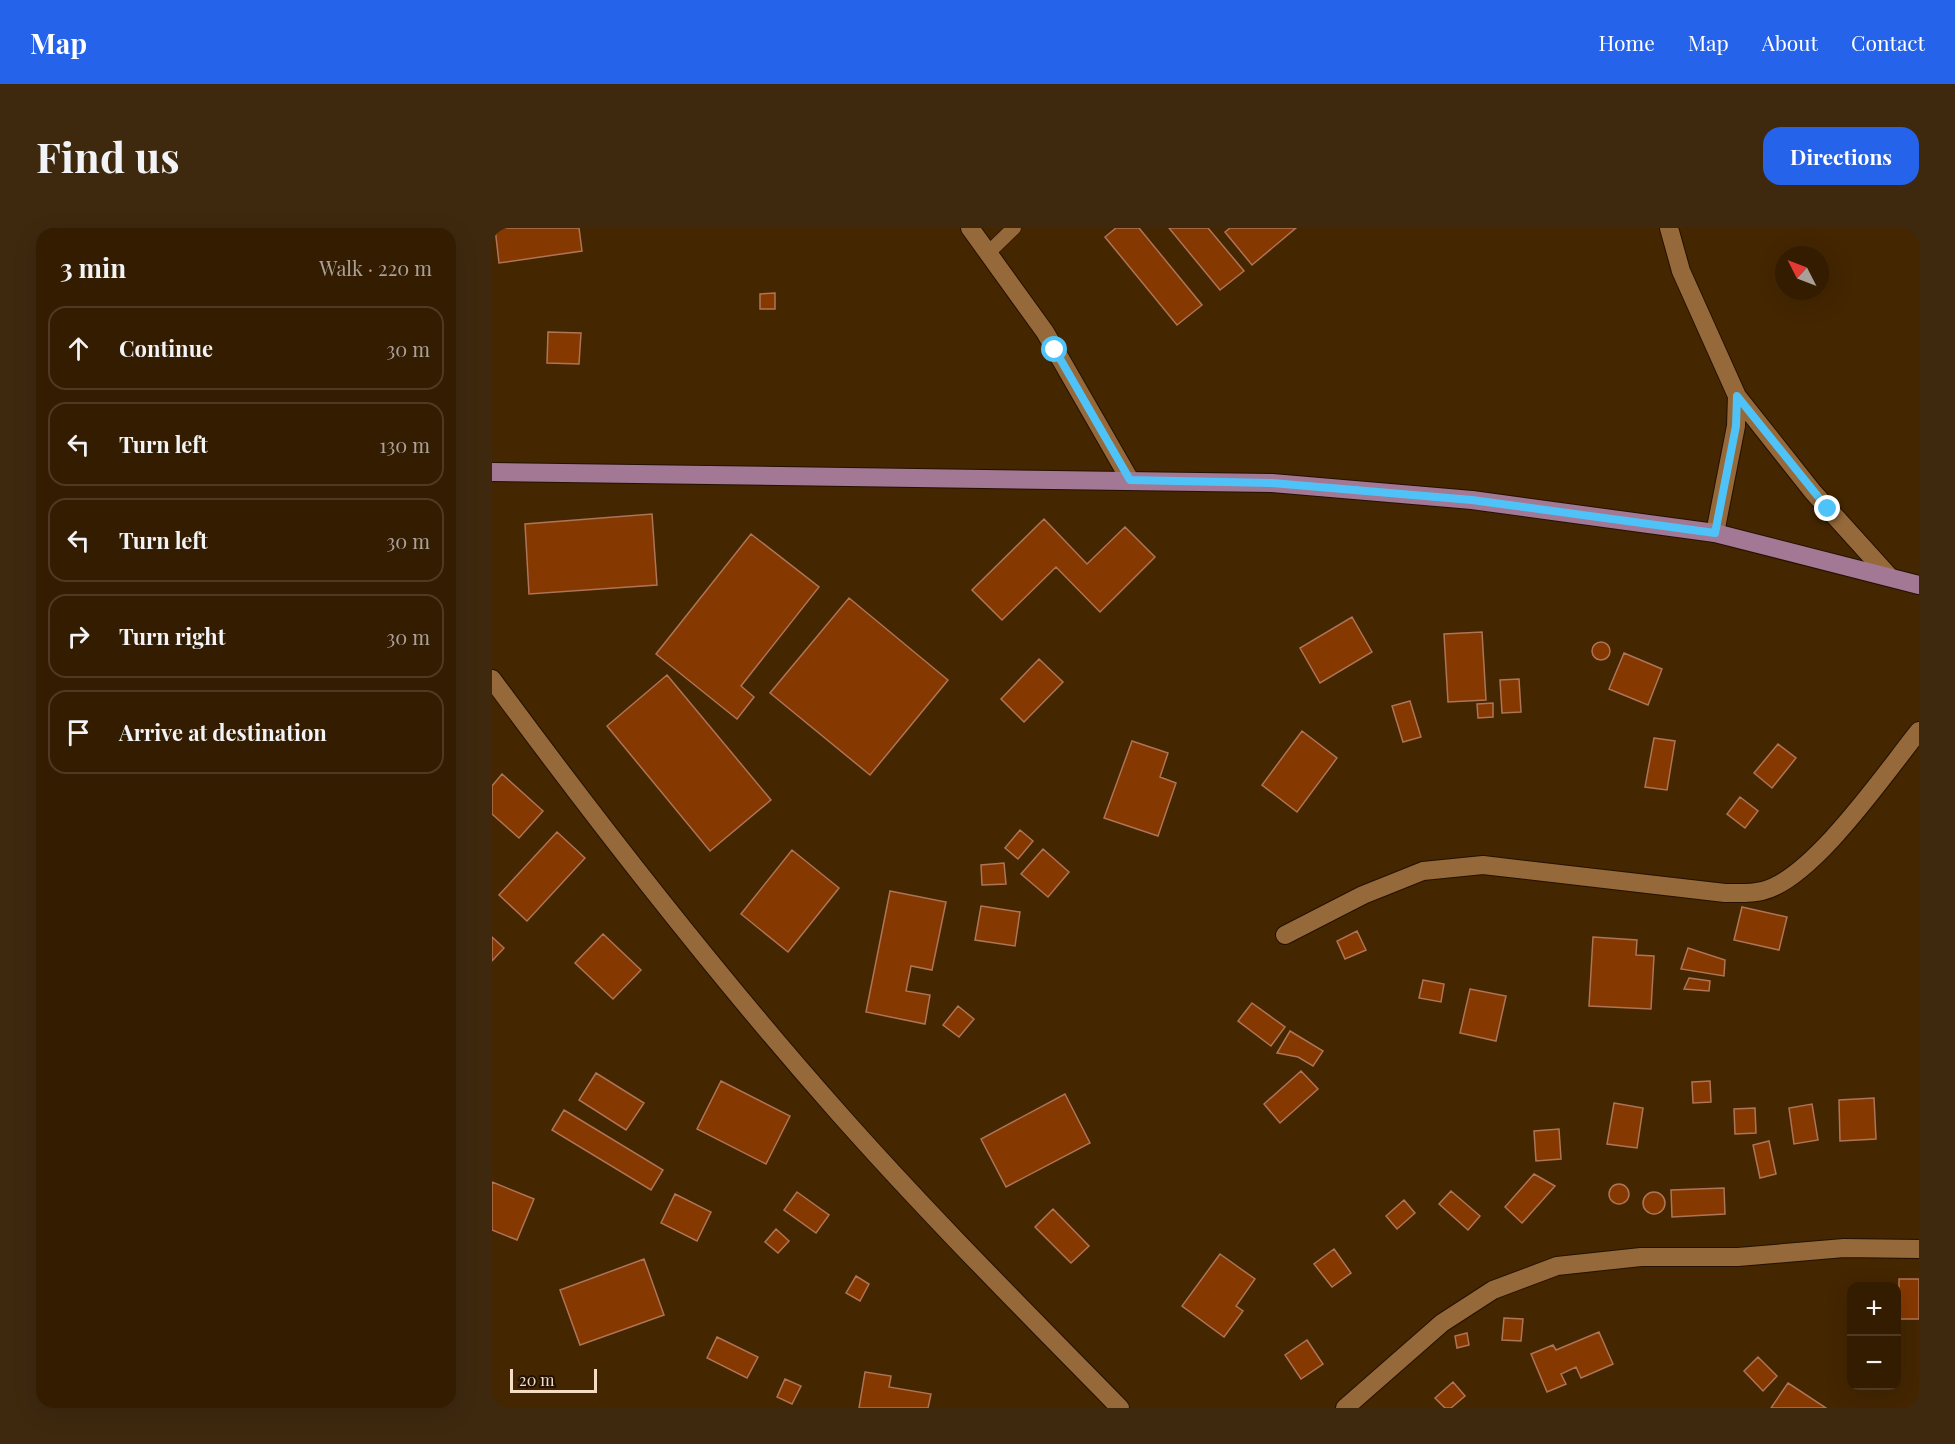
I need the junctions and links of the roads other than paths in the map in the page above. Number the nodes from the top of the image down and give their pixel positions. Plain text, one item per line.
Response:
1 (970, 228) edge
2 (1014, 228) edge
3 (1669, 228) edge
4 (989, 252) junction
5 (1737, 396) junction
6 (492, 472) edge
7 (1130, 480) junction
8 (1715, 533) junction
9 (1888, 575) junction
10 (1919, 585) edge
11 (492, 679) edge
12 (1919, 731) edge
13 (1285, 934) dead end
14 (1919, 1249) edge
15 (1120, 1408) edge
16 (1345, 1408) edge

1 - 4 street
2 - 4 lane
3 - 5 street
4 - 7 street
5 - 8 street
5 - 9 street
6 - 7 main road
7 - 8 main road
8 - 9 main road
9 - 10 main road
11 - 15 street
12 - 13 street
14 - 16 street

